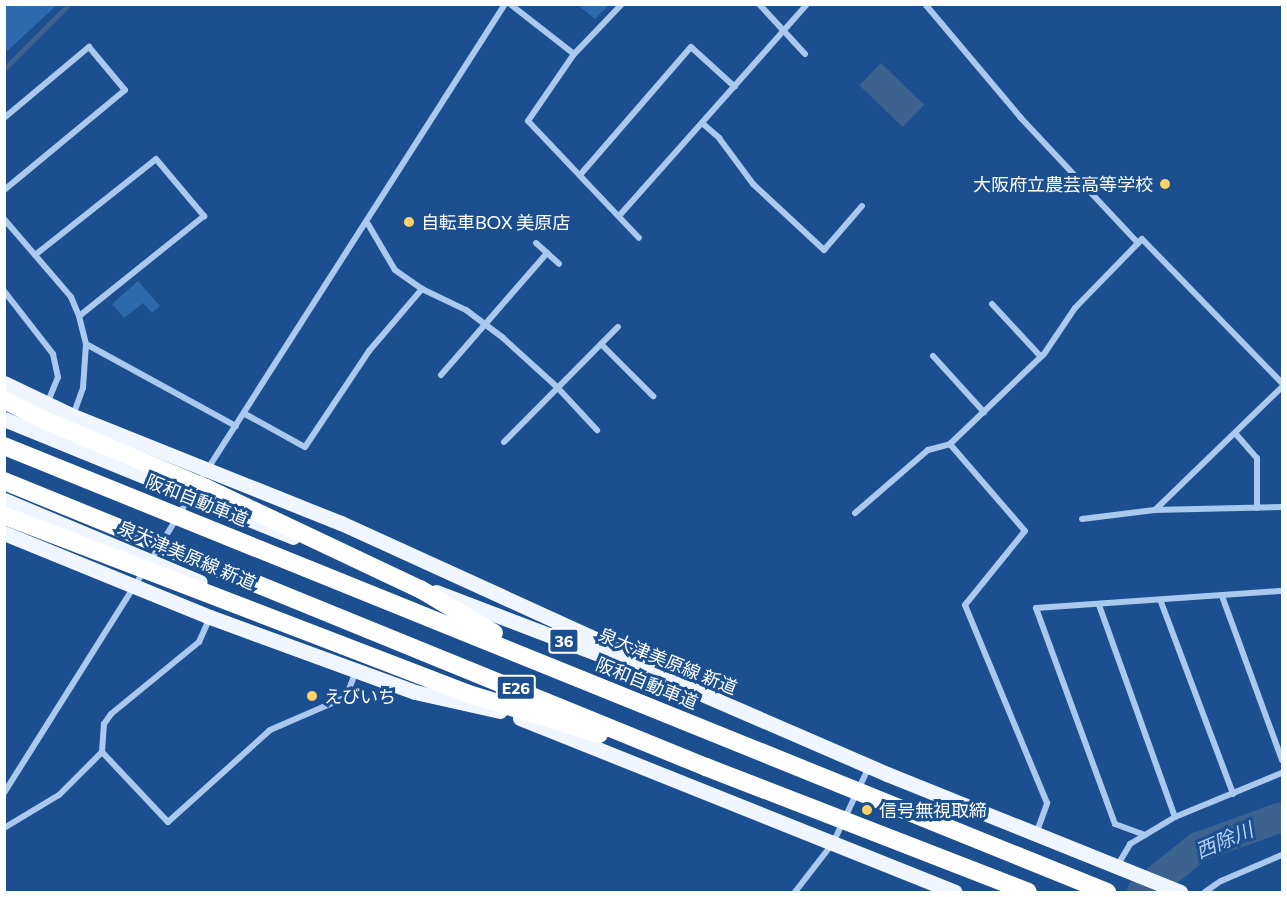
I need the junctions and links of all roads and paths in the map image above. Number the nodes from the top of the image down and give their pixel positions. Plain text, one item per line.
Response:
1 (505, 4) edge
2 (510, 4) edge
3 (622, 4) edge
4 (759, 4) edge
5 (807, 4) edge
6 (925, 4) edge
7 (784, 31) junction
8 (574, 54) junction
9 (804, 54) dead end
10 (735, 87) junction
11 (4, 118) edge
12 (702, 123) junction
13 (580, 176) junction
14 (4, 190) edge
15 (862, 206) dead end
16 (619, 216) junction
17 (4, 219) edge
18 (368, 224) junction
19 (639, 237) dead end
20 (536, 243) dead end
21 (1138, 243) junction
22 (547, 254) junction
23 (35, 255) junction
24 (559, 264) dead end
25 (422, 289) junction
26 (4, 291) edge
27 (992, 304) dead end
28 (79, 316) junction
29 (485, 324) junction
30 (618, 327) dead end
31 (86, 344) junction
32 (601, 344) junction
33 (933, 356) dead end
34 (1041, 357) junction
35 (441, 375) dead end
36 (4, 383) edge
37 (1282, 385) edge
38 (557, 387) junction
39 (653, 396) dead end
40 (4, 400) edge
41 (4, 404) edge
42 (984, 412) junction
43 (46, 413) junction
44 (245, 414) junction
45 (73, 416) junction
46 (4, 419) edge
47 (236, 426) junction
48 (597, 430) dead end
49 (1235, 433) junction
50 (504, 442) dead end
51 (950, 444) junction
52 (4, 446) edge
53 (208, 469) junction
54 (4, 482) edge
55 (189, 498) junction
56 (1282, 507) edge
57 (1257, 508) junction
58 (1154, 510) junction
59 (855, 513) dead end
60 (5, 516) edge
61 (1082, 519) dead end
62 (150, 561) junction
63 (134, 586) junction
64 (1282, 591) edge
65 (1222, 596) junction
66 (1161, 602) junction
67 (1099, 605) junction
68 (210, 617) junction
69 (546, 664) junction
70 (356, 670) junction
71 (693, 690) junction
72 (511, 714) junction
73 (102, 752) junction
74 (1282, 760) edge
75 (869, 766) junction
76 (706, 767) junction
77 (1282, 773) edge
78 (4, 793) edge
79 (1233, 794) junction
80 (1175, 817) junction
81 (4, 828) edge
82 (1036, 835) junction
83 (1145, 835) junction
84 (833, 843) junction
85 (1282, 855) edge
86 (1118, 868) junction
87 (795, 892) edge
88 (954, 892) edge
89 (1028, 892) edge
90 (1107, 892) edge
91 (1180, 892) edge
92 (1205, 892) edge

1 - 18 street
2 - 8 street
3 - 8 street
4 - 7 street
5 - 7 street
6 - 21 street
7 - 9 street
7 - 10 street
8 - 13 street
10 - 12 street
10 - 13 street
11 - 14 street
12 - 15 street
12 - 16 street
13 - 16 street
16 - 19 street
17 - 23 street
18 - 25 street
18 - 44 street
20 - 22 street
21 - 34 street
21 - 37 street
22 - 24 street
22 - 29 street
23 - 28 street
23 - 28 street
25 - 29 street
25 - 44 street
26 - 43 street
27 - 34 street
28 - 31 street
29 - 35 street
29 - 38 street
30 - 32 street
31 - 45 street
31 - 47 street
32 - 38 street
32 - 39 street
33 - 42 street
34 - 42 street
36 - 43 main road, 36
37 - 49 street
38 - 48 street
38 - 50 street
40 - 43 highway
41 - 43 highway
42 - 51 street
43 - 45 main road, 36
43 - 69 highway, bridge
44 - 47 street
45 - 53 main road, 36
46 - 55 main road, 泉大津美原線 新道 / 36
47 - 53 street
49 - 57 street
49 - 58 street
51 - 59 street
51 - 82 street
52 - 69 highway, 阪和自動車道 / E26, bridge
53 - 55 street
53 - 71 main road, 36
54 - 76 highway, E26, bridge
55 - 62 street
55 - 71 main road, 泉大津美原線 新道 / 36
56 - 57 street
57 - 58 street
58 - 61 street
60 - 62 main road, 泉大津美原線 新道
60 - 63 main road
60 - 76 highway, bridge
62 - 63 street
62 - 72 main road, 泉大津美原線 新道
63 - 68 main road
63 - 78 street
64 - 65 street
65 - 66 street
65 - 74 street
66 - 67 street
66 - 79 street
67 - 80 street
67 - 83 street
68 - 70 main road
68 - 73 street
69 - 90 highway, 阪和自動車道 / E26, bridge
70 - 72 main road
70 - 73 street
71 - 75 main road, 泉大津美原線 新道 / 36
72 - 84 main road, 泉大津美原線 新道
73 - 81 street
75 - 82 main road, 泉大津美原線 新道 / 36
75 - 84 street
76 - 89 highway, E26, bridge
77 - 79 street
79 - 80 street
80 - 83 street
82 - 86 main road, 泉大津美原線 新道 / 36
83 - 86 street
84 - 87 street
84 - 88 main road, 泉大津美原線 新道
85 - 92 street
86 - 91 main road, 泉大津美原線 新道 / 36

